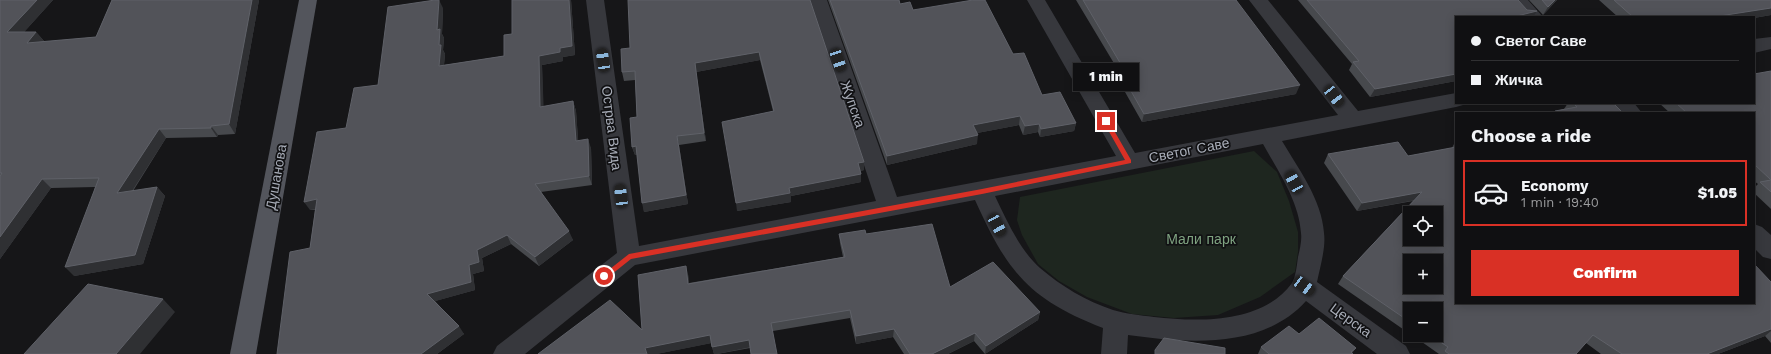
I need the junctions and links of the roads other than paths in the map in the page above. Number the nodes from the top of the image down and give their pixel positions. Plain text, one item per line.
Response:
1 (308, 0) edge
2 (595, 0) edge
3 (818, 0) edge
4 (1036, 0) edge
5 (1258, 0) edge
6 (1517, 0) edge
7 (1533, 16) edge
8 (1771, 43) edge
9 (1755, 46) edge
10 (1455, 100) edge
11 (1623, 104) edge
12 (1631, 112) edge
13 (1353, 120) junction
14 (1268, 135) junction
15 (1129, 161) junction
16 (982, 191) junction
17 (889, 208) junction
18 (1755, 234) edge
19 (1771, 250) edge
20 (629, 257) junction
21 (1304, 286) junction
22 (1116, 322) junction
23 (244, 354) edge
24 (506, 354) edge
25 (1114, 354) edge
26 (1397, 354) edge

1 - 23 main road, Душанова
2 - 20 street, Острва Вида
3 - 17 street, Жупска
4 - 15 street
5 - 13 street
6 - 7 street
8 - 9 street
10 - 13 street, Светог Саве
11 - 12 street
13 - 14 street, Светог Саве
14 - 15 street, Светог Саве
14 - 21 street
15 - 16 street, Светог Саве
16 - 17 street, Светог Саве
16 - 22 street
17 - 20 street, Светог Саве
18 - 19 street
20 - 24 street, Светог Саве
21 - 22 street
21 - 26 street, Церска
22 - 25 street

